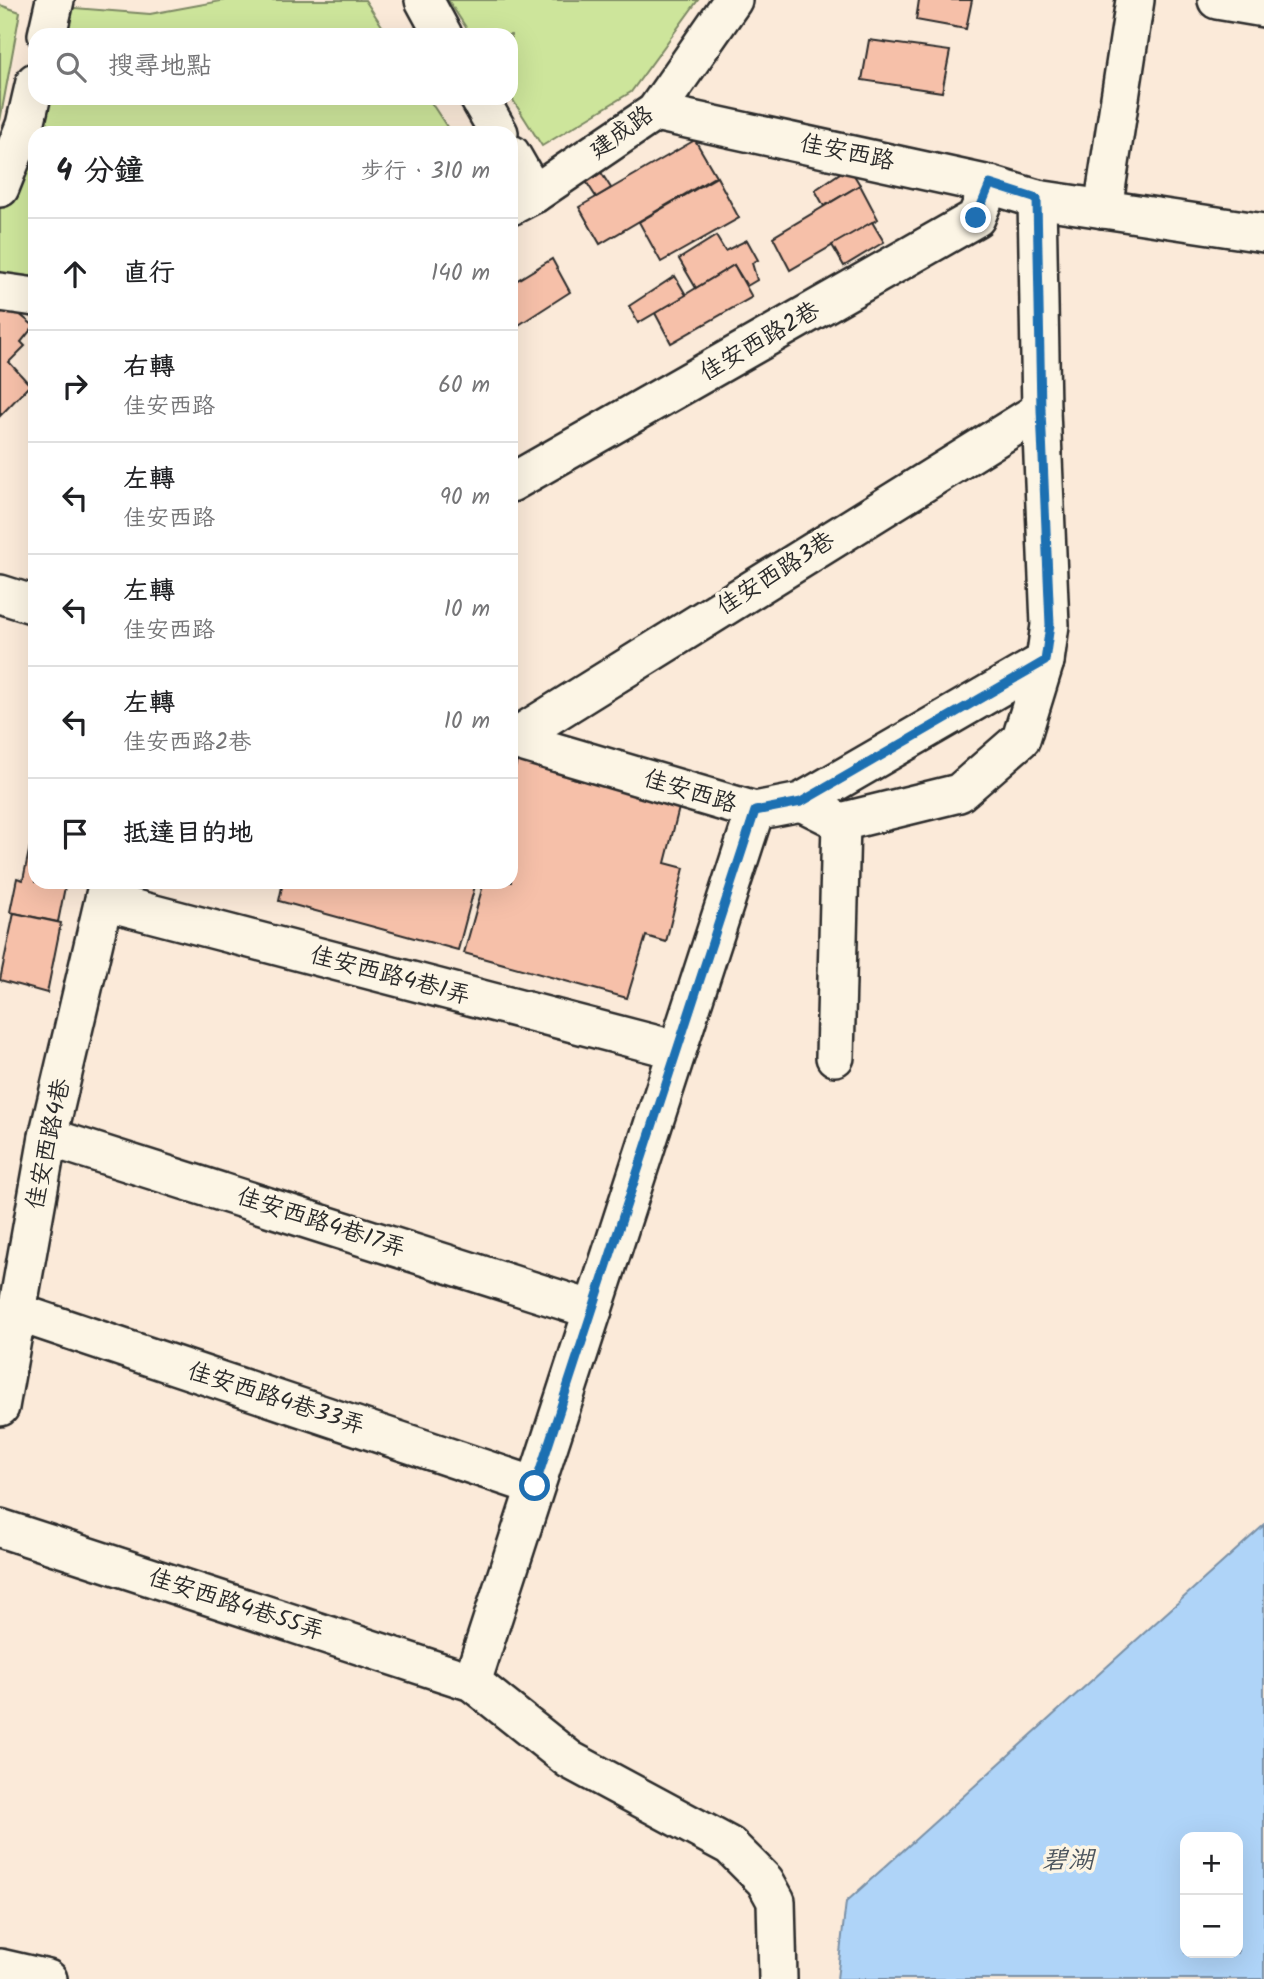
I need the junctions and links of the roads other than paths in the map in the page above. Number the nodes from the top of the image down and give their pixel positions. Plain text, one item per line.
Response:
1 (55, 0) edge
2 (424, 0) edge
3 (733, 0) edge
4 (1135, 0) edge
5 (1217, 0) edge
6 (1264, 8) edge
7 (49, 28) edge
8 (439, 28) edge
9 (30, 105) edge
10 (483, 105) edge
11 (655, 112) junction
12 (495, 126) edge
13 (990, 184) junction
14 (0, 188) edge
15 (1037, 199) junction
16 (522, 200) edge
17 (1103, 209) junction
18 (1264, 233) edge
19 (0, 292) edge
20 (28, 296) edge
21 (1041, 410) junction
22 (518, 479) edge
23 (0, 594) edge
24 (28, 602) edge
25 (1045, 661) junction
26 (518, 735) edge
27 (518, 741) edge
28 (801, 802) junction
29 (755, 811) junction
30 (841, 822) junction
31 (106, 892) edge
32 (677, 1051) junction
33 (835, 1057) dead end
34 (48, 1137) junction
35 (593, 1310) junction
36 (16, 1312) junction
37 (0, 1408) edge
38 (535, 1486) junction
39 (0, 1528) edge
40 (472, 1682) junction
41 (0, 1968) edge
42 (48, 1979) edge
43 (779, 1979) edge

1 - 7 street
2 - 8 street
3 - 11 street, 建成路
4 - 17 street
5 - 6 street
9 - 14 street
10 - 12 street
11 - 13 street, 佳安西路
11 - 16 street, 建成路
13 - 15 street, 佳安西路
13 - 22 street, 佳安西路2巷
15 - 17 street, 佳安西路
15 - 21 street
17 - 18 street, 佳安西路
19 - 20 street
21 - 25 street
21 - 26 street, 佳安西路3巷
23 - 24 street
25 - 28 street, 佳安西路
25 - 30 street
27 - 29 street, 佳安西路
28 - 29 street, 佳安西路
28 - 30 street
29 - 32 street
30 - 33 street
31 - 32 street, 佳安西路4巷1弄
31 - 34 street, 佳安西路4巷
32 - 35 street
34 - 35 street, 佳安西路4巷17弄
34 - 36 street, 佳安西路4巷
35 - 38 street
36 - 37 street, 佳安西路4巷
36 - 38 street, 佳安西路4巷33弄
38 - 40 street
39 - 40 street, 佳安西路4巷55弄
40 - 43 street
41 - 42 street

